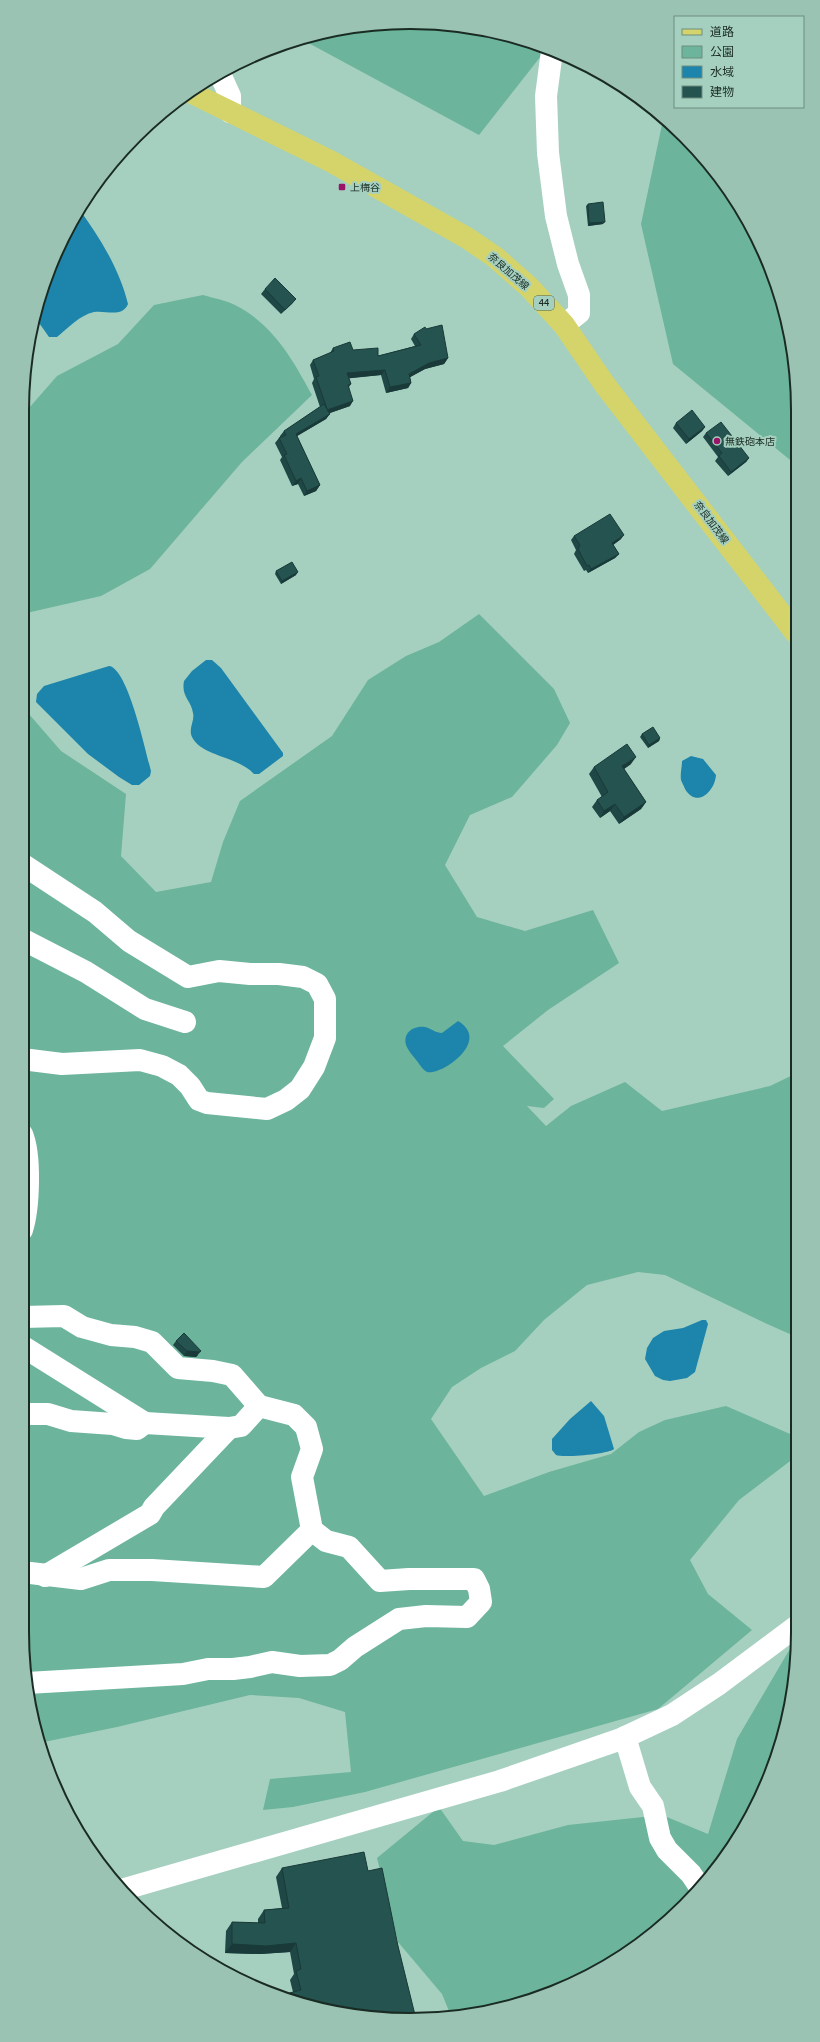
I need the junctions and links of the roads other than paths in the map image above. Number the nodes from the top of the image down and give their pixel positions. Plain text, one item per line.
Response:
1 (551, 56) edge
2 (222, 79) edge
3 (196, 95) edge
4 (230, 112) junction
5 (564, 325) junction
6 (791, 627) edge
7 (29, 869) edge
8 (29, 943) edge
9 (185, 1022) dead end
10 (29, 1060) edge
11 (29, 1317) edge
12 (29, 1350) edge
13 (259, 1406) junction
14 (29, 1414) edge
15 (145, 1423) junction
16 (230, 1428) junction
17 (312, 1530) junction
18 (29, 1573) edge
19 (45, 1576) junction
20 (791, 1630) edge
21 (32, 1683) edge
22 (625, 1737) junction
23 (696, 1883) edge
24 (129, 1888) edge

1 - 5 street
2 - 4 street
3 - 4 main road, 奈良加茂線 / 44
4 - 5 main road, 奈良加茂線 / 44
5 - 6 main road, 奈良加茂線 / 44
7 - 10 street
8 - 9 street
11 - 13 street
12 - 15 street
13 - 16 street
13 - 17 street
14 - 15 street
15 - 16 street
16 - 19 street
17 - 19 street
17 - 21 street
18 - 19 street
20 - 22 street
22 - 23 street
22 - 24 street

